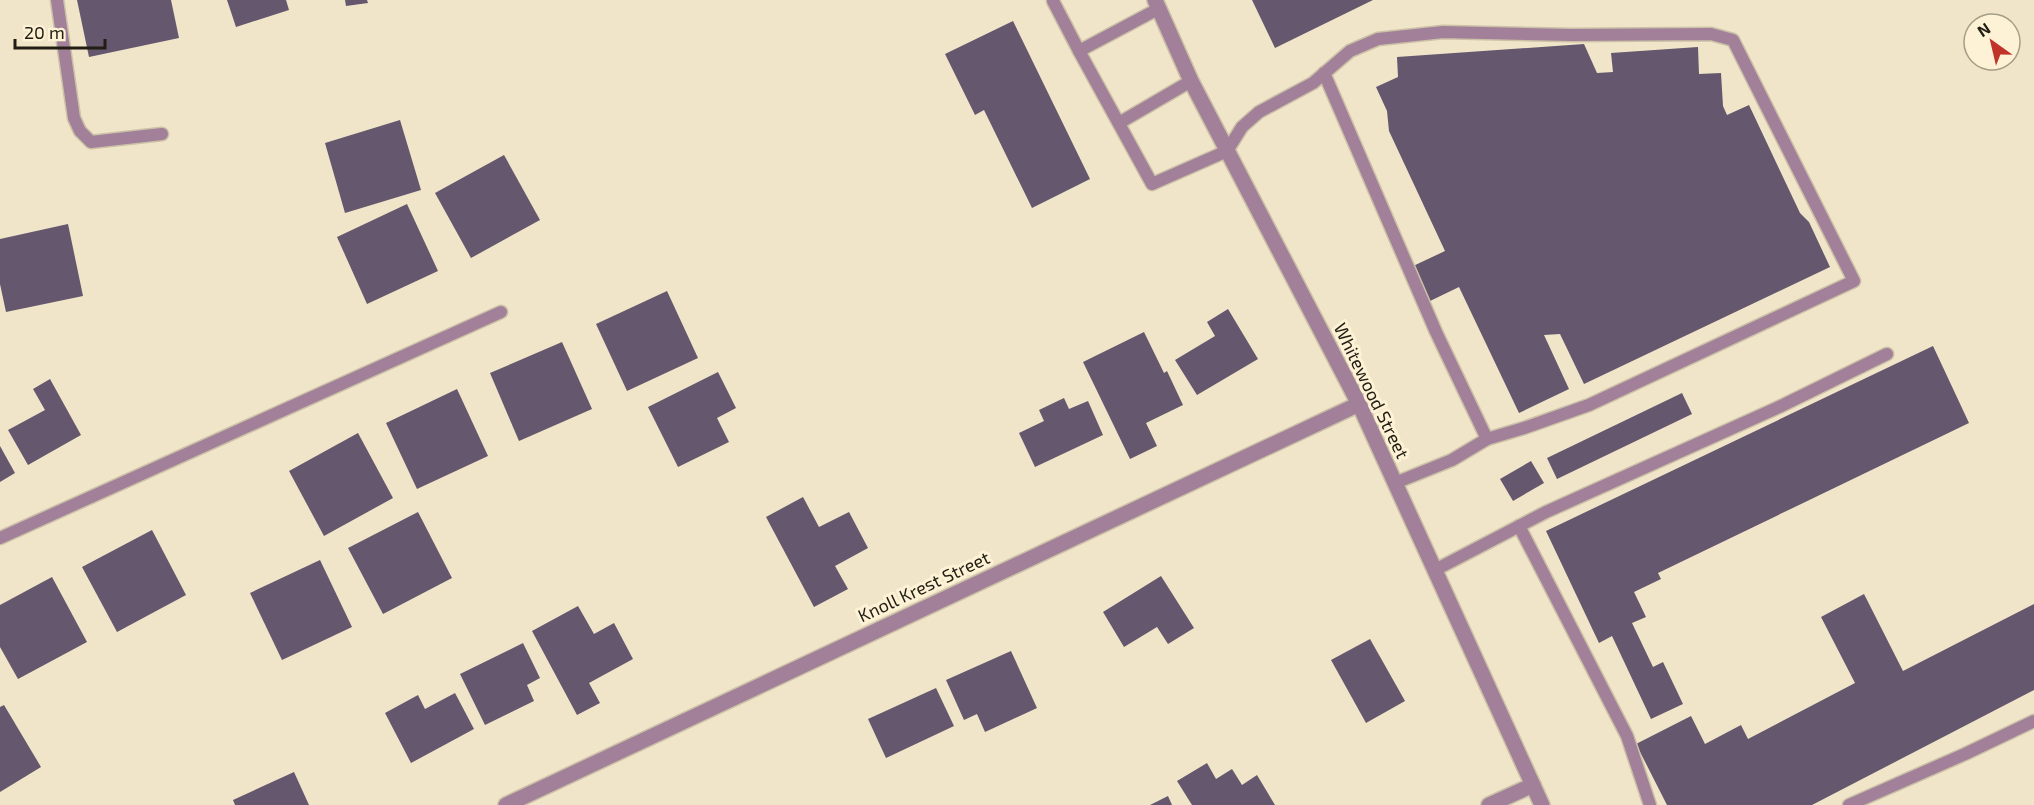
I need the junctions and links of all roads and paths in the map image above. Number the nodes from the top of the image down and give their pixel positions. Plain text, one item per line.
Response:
1 (57, 0) edge
2 (1053, 1) edge
3 (1156, 4) edge
4 (1079, 51) junction
5 (1324, 73) junction
6 (1191, 81) junction
7 (1119, 123) junction
8 (162, 134) dead end
9 (1227, 151) junction
10 (501, 312) dead end
11 (1887, 354) dead end
12 (1359, 404) junction
13 (1487, 439) junction
14 (1395, 483) junction
15 (1519, 526) junction
16 (0, 538) edge
17 (1435, 570) junction
18 (2034, 721) edge
19 (1533, 784) junction
20 (506, 805) edge
21 (1489, 805) edge
22 (1542, 805) edge
23 (1650, 805) edge
24 (1849, 805) edge

1 - 8 lane
2 - 4 lane
3 - 4 lane
3 - 6 street, Whitewood Street
4 - 7 lane
5 - 9 lane
5 - 13 lane
5 - 13 lane
6 - 7 lane
6 - 9 street, Whitewood Street
7 - 9 lane
9 - 12 street, Whitewood Street
10 - 16 lane
11 - 15 lane
12 - 14 street, Whitewood Street
12 - 20 street, Knoll Krest Street
13 - 14 lane
14 - 17 street, Whitewood Street
15 - 17 lane
15 - 23 lane
17 - 19 street, Whitewood Street
18 - 24 lane
19 - 21 street
19 - 22 street, Whitewood Street

